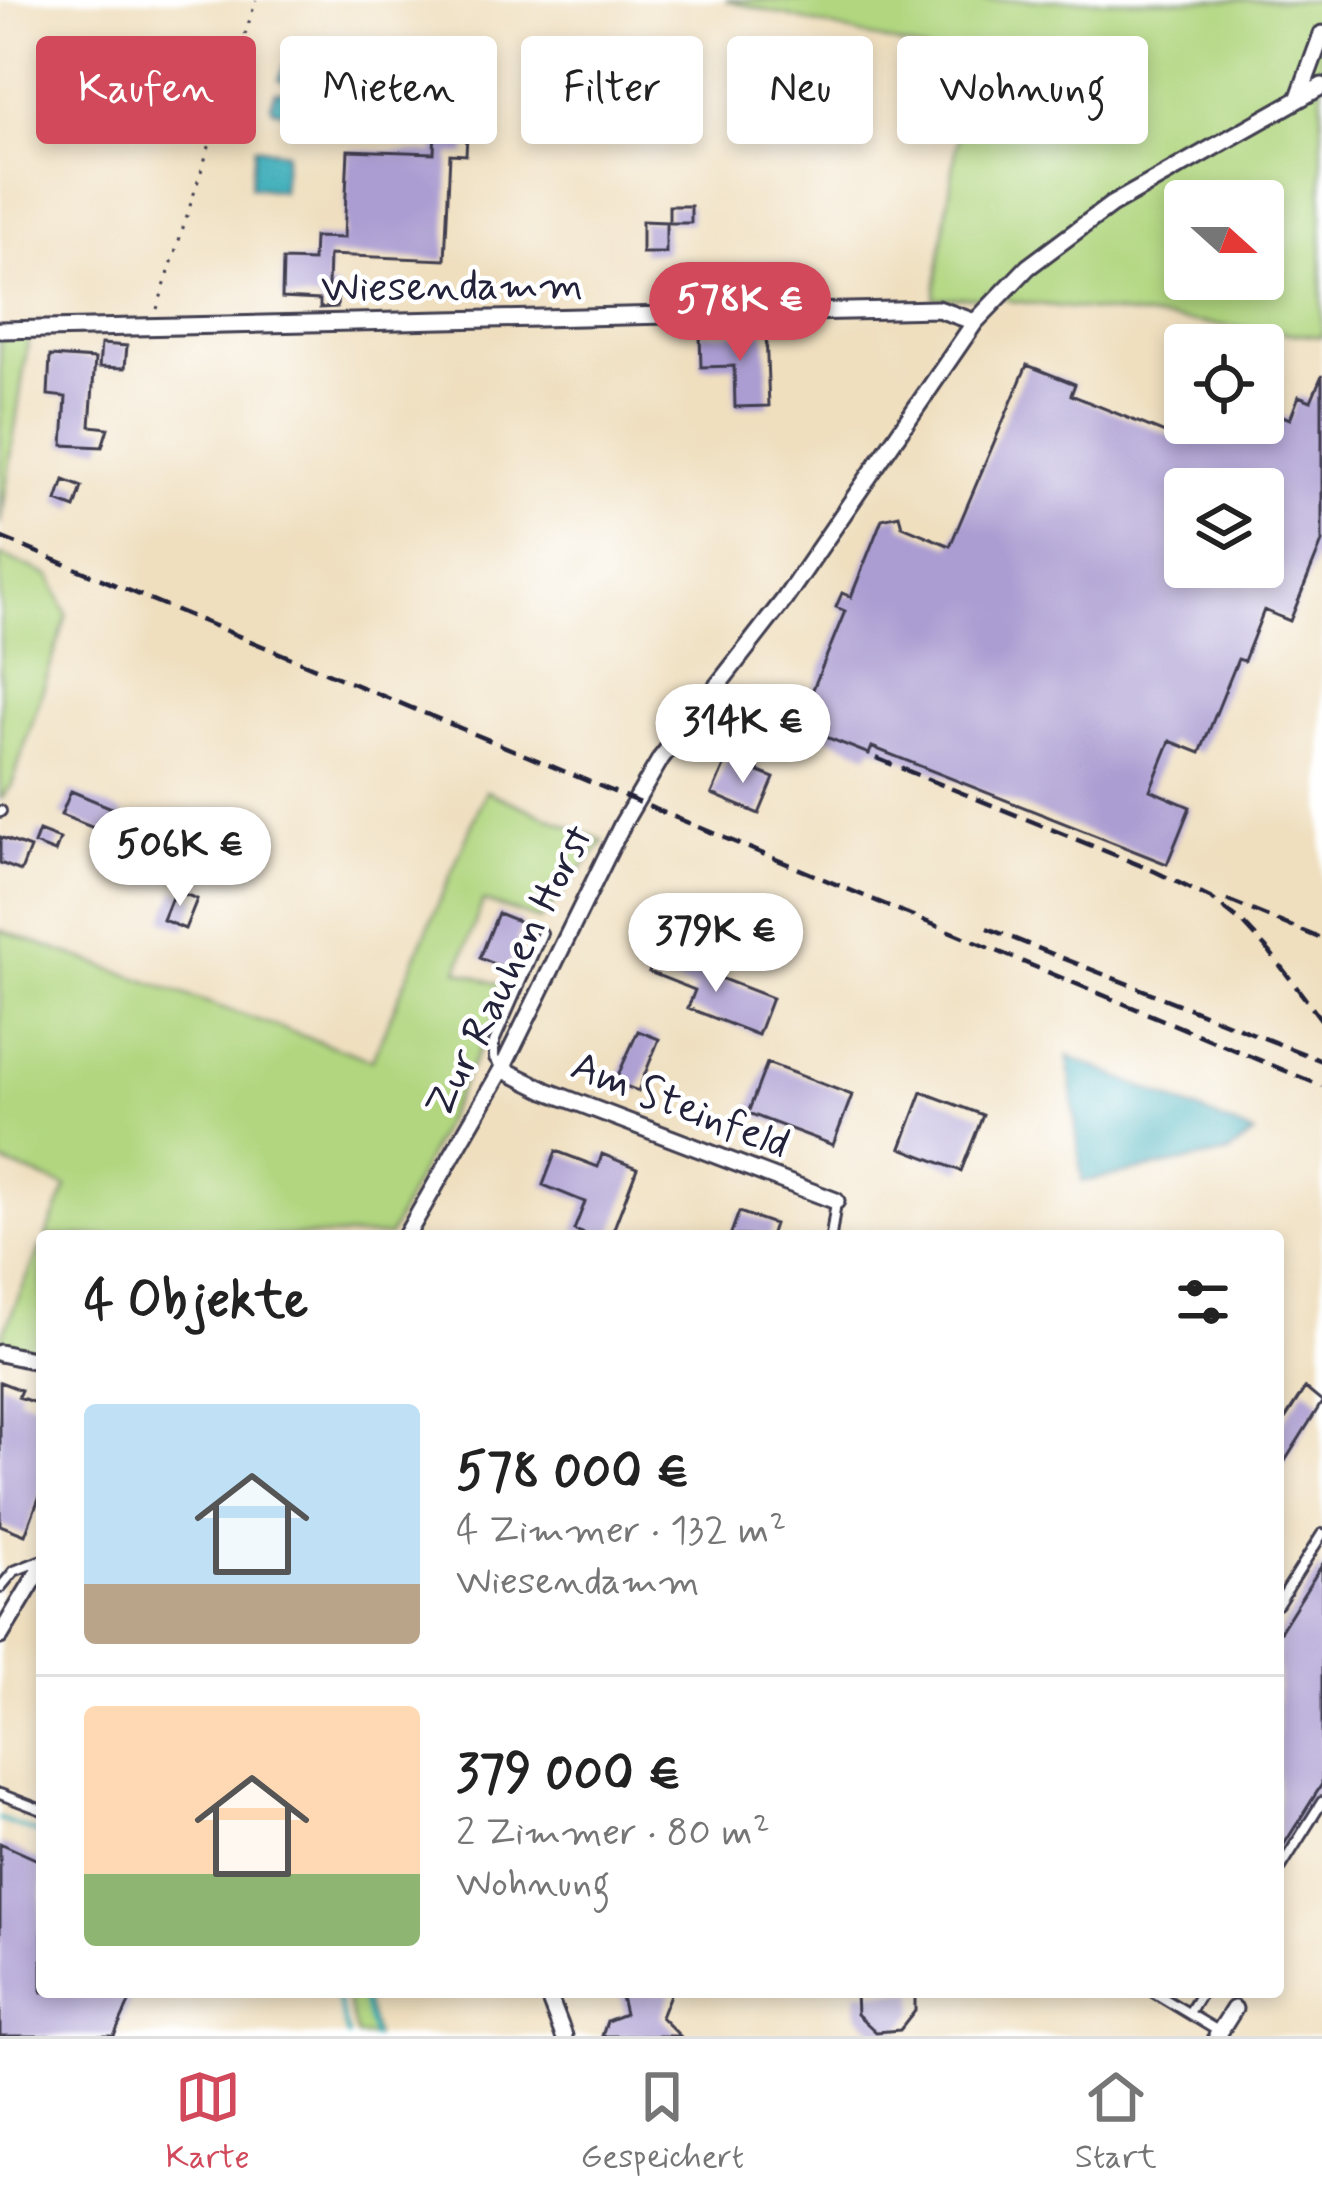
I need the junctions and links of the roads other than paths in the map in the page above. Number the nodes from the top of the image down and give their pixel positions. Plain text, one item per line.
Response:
1 (1322, 34) edge
2 (1322, 86) edge
3 (1299, 98) junction
4 (975, 322) junction
5 (0, 330) edge
6 (542, 933) dead end
7 (502, 1069) junction
8 (836, 1201) joint
9 (409, 1230) edge
10 (832, 1230) edge
11 (0, 1353) edge
12 (36, 1361) edge
13 (1322, 1534) edge
14 (36, 1565) edge
15 (36, 1573) edge
16 (2, 1583) edge
17 (1284, 1594) edge
18 (0, 1636) edge
19 (0, 1794) edge
20 (1322, 1802) edge
21 (36, 1808) edge
22 (1284, 1862) edge
23 (550, 1998) edge
24 (1163, 1998) edge
25 (1198, 1998) edge
26 (1234, 2009) dead end
27 (1189, 2013) junction
28 (1218, 2034) edge
29 (564, 2036) edge

1 - 3 street
2 - 3 street, Zur Rauhen Horst
3 - 4 street, Zur Rauhen Horst
4 - 5 street, Wiesendamm
4 - 7 street, Zur Rauhen Horst
6 - 7 lane
7 - 8 street, Am Steinfeld
7 - 9 street, Zur Rauhen Horst
8 - 10 lane
11 - 12 street
13 - 17 lane
14 - 16 lane
15 - 18 street
19 - 21 lane
20 - 22 lane
23 - 29 street
24 - 27 lane
25 - 27 lane
26 - 28 street
27 - 28 lane

